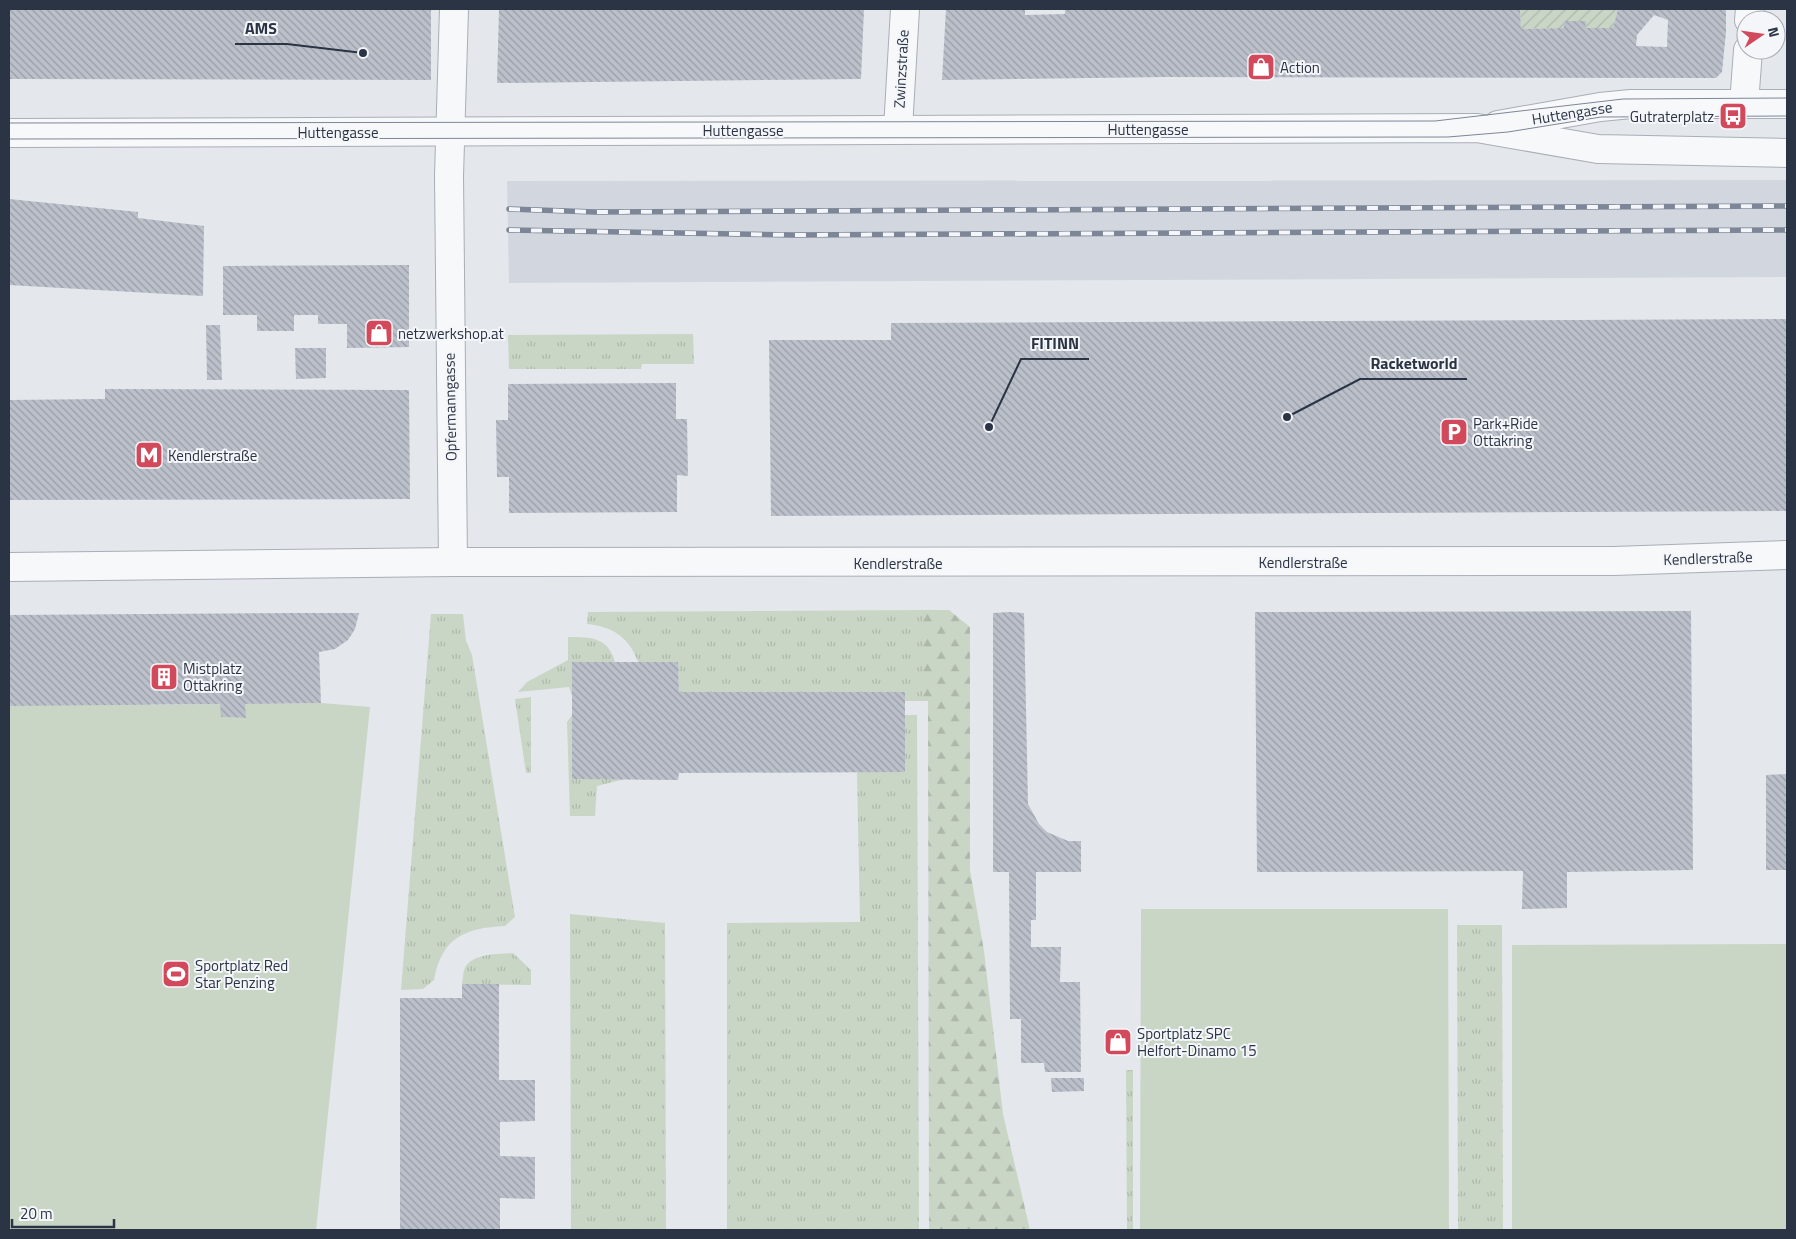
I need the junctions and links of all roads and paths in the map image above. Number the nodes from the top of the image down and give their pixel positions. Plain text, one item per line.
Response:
1 (454, 9) edge
2 (905, 9) edge
3 (1747, 60) edge
4 (1744, 104) junction
5 (1787, 104) edge
6 (1477, 128) junction
7 (898, 130) junction
8 (9, 132) edge
9 (451, 132) junction
10 (1787, 153) edge
11 (1787, 555) edge
12 (453, 562) junction
13 (9, 567) edge

1 - 9 street, Opfermanngasse
2 - 7 street, Zwinzstraße
3 - 4 street
4 - 5 street, Huttengasse
4 - 6 street, Huttengasse
6 - 7 street, Huttengasse
6 - 10 street, Huttengasse
7 - 9 street, Huttengasse
8 - 9 street, Huttengasse
9 - 12 street, Opfermanngasse
11 - 12 street, Kendlerstraße
12 - 13 street, Kendlerstraße

